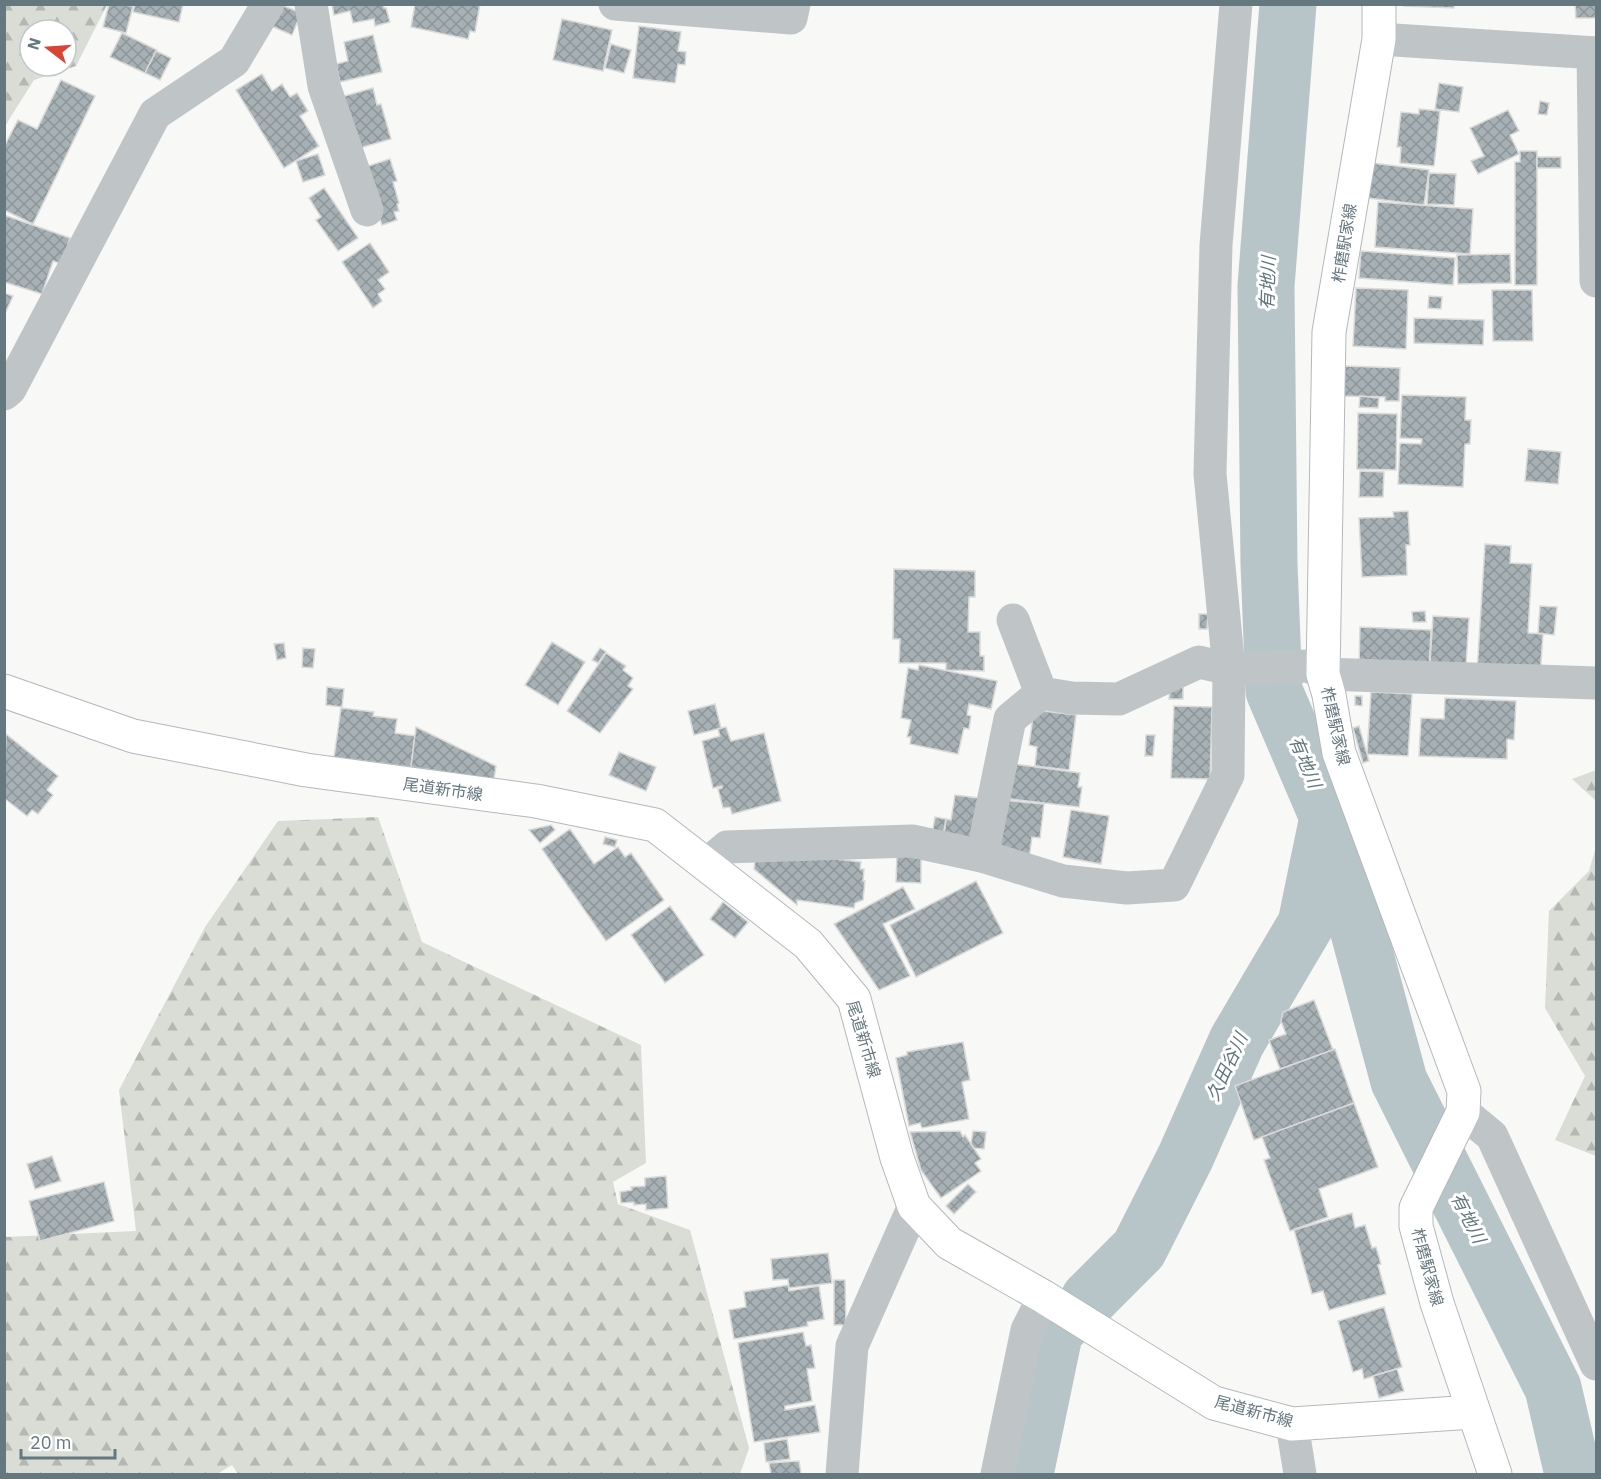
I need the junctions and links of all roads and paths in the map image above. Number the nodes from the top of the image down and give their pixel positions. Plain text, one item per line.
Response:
1 (268, 4) edge
2 (311, 4) edge
3 (615, 4) edge
4 (794, 4) edge
5 (1236, 4) edge
6 (1379, 4) edge
7 (1378, 39) junction
8 (1595, 53) edge
9 (367, 210) dead end
10 (1596, 281) edge
11 (4, 394) edge
12 (1013, 620) dead end
13 (1228, 669) junction
14 (1316, 670) junction
15 (1596, 683) edge
16 (4, 691) edge
17 (1041, 693) junction
18 (982, 856) junction
19 (707, 864) junction
20 (1463, 1112) junction
21 (914, 1206) junction
22 (1044, 1297) junction
23 (1596, 1364) edge
24 (1473, 1412) junction
25 (1292, 1424) junction
26 (842, 1474) edge
27 (997, 1474) edge
28 (1300, 1474) edge
29 (1495, 1474) edge

1 - 11 street
2 - 9 street
3 - 4 street
5 - 13 street
6 - 7 main road, 柞磨駅家線
7 - 8 street
7 - 14 main road, 柞磨駅家線
8 - 10 street
12 - 17 street
13 - 14 street
13 - 17 street
13 - 18 street
14 - 15 street
14 - 20 main road, 柞磨駅家線
16 - 19 main road, 尾道新市線
17 - 18 street
18 - 19 street
19 - 21 main road, 尾道新市線
20 - 23 street
20 - 24 main road, 柞磨駅家線
21 - 22 main road, 尾道新市線
21 - 26 street
22 - 25 main road, 尾道新市線
22 - 27 street
24 - 25 main road, 尾道新市線
24 - 29 main road
25 - 28 street

